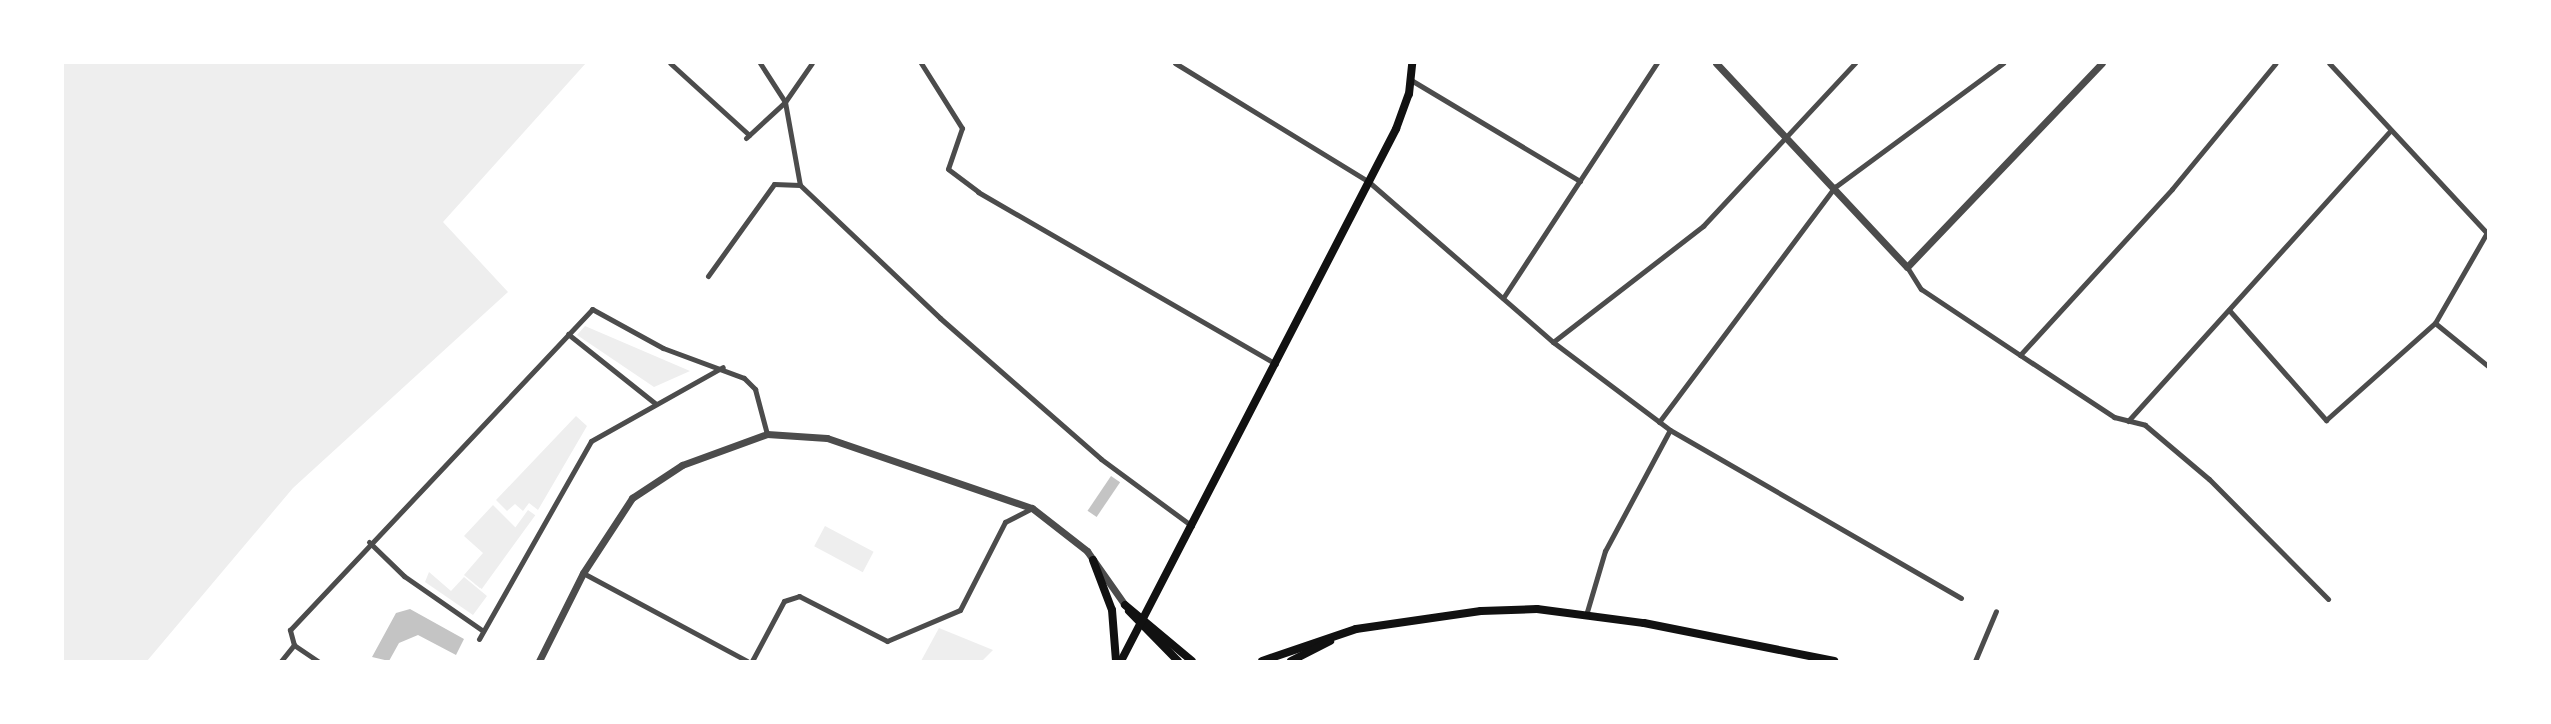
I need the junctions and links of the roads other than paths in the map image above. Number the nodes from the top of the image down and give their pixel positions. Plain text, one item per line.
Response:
1 (670, 63) edge
2 (759, 63) edge
3 (812, 63) edge
4 (921, 63) edge
5 (1175, 63) edge
6 (1412, 63) edge
7 (1657, 63) edge
8 (1855, 63) edge
9 (2003, 63) edge
10 (2102, 63) edge
11 (2276, 63) edge
12 (2329, 63) edge
13 (1719, 64) edge
14 (1411, 80) junction
15 (785, 102) junction
16 (2390, 131) junction
17 (1785, 138) junction
18 (1580, 181) junction
19 (1369, 182) junction
20 (800, 185) junction
21 (1835, 187) junction
22 (2487, 232) edge
23 (1907, 267) junction
24 (708, 276) dead end
25 (1503, 298) junction
26 (2229, 310) junction
27 (2435, 323) junction
28 (568, 334) junction
29 (1553, 342) junction
30 (2020, 355) junction
31 (1276, 364) junction
32 (2488, 366) edge
33 (723, 367) junction
34 (656, 404) junction
35 (2128, 421) junction
36 (1659, 422) junction
37 (1670, 430) junction
38 (767, 434) junction
39 (1032, 508) junction
40 (1191, 526) junction
41 (369, 542) junction
42 (1093, 560) junction
43 (583, 573) junction
44 (1960, 598) dead end
45 (2328, 599) dead end
46 (1125, 605) joint
47 (1996, 611) dead end
48 (1586, 615) junction
49 (1141, 623) junction
50 (483, 631) junction
51 (1340, 634) junction
52 (479, 639) dead end
53 (294, 645) junction
54 (281, 661) edge
55 (318, 661) edge
56 (539, 661) edge
57 (747, 661) edge
58 (752, 661) edge
59 (1116, 661) edge
60 (1121, 661) edge
61 (1178, 661) edge
62 (1192, 661) edge
63 (1262, 661) edge
64 (1291, 661) edge
65 (1834, 661) edge
66 (1975, 661) edge

1 - 15 street
2 - 15 street
3 - 15 street
4 - 31 street
5 - 19 street
6 - 14 main road
7 - 18 street
8 - 17 street
9 - 21 street
10 - 23 street
11 - 30 street
12 - 16 street
13 - 17 street
14 - 18 street
14 - 19 main road
15 - 20 street
16 - 22 street
16 - 26 street
17 - 21 street
17 - 29 street
18 - 25 street
19 - 25 street
19 - 31 main road
20 - 24 street
20 - 40 street
21 - 23 street
21 - 36 street
22 - 27 street
23 - 30 street
25 - 29 street
26 - 27 street
26 - 35 street
27 - 32 street
28 - 33 street
28 - 34 street
28 - 41 street
29 - 36 street
30 - 35 street
31 - 40 main road
33 - 34 street
33 - 38 street
34 - 50 street
35 - 45 street
36 - 37 street
37 - 44 street
37 - 48 street
38 - 39 street
38 - 43 street
39 - 42 street
39 - 58 street
40 - 49 main road
41 - 50 street
41 - 53 street
42 - 46 street
42 - 59 main road
43 - 56 street
43 - 57 street
46 - 49 main road
47 - 66 street
48 - 51 highway
48 - 65 highway
49 - 60 main road
49 - 61 main road
49 - 62 main road
50 - 52 street
51 - 63 highway
51 - 64 highway
53 - 54 street
53 - 55 street

